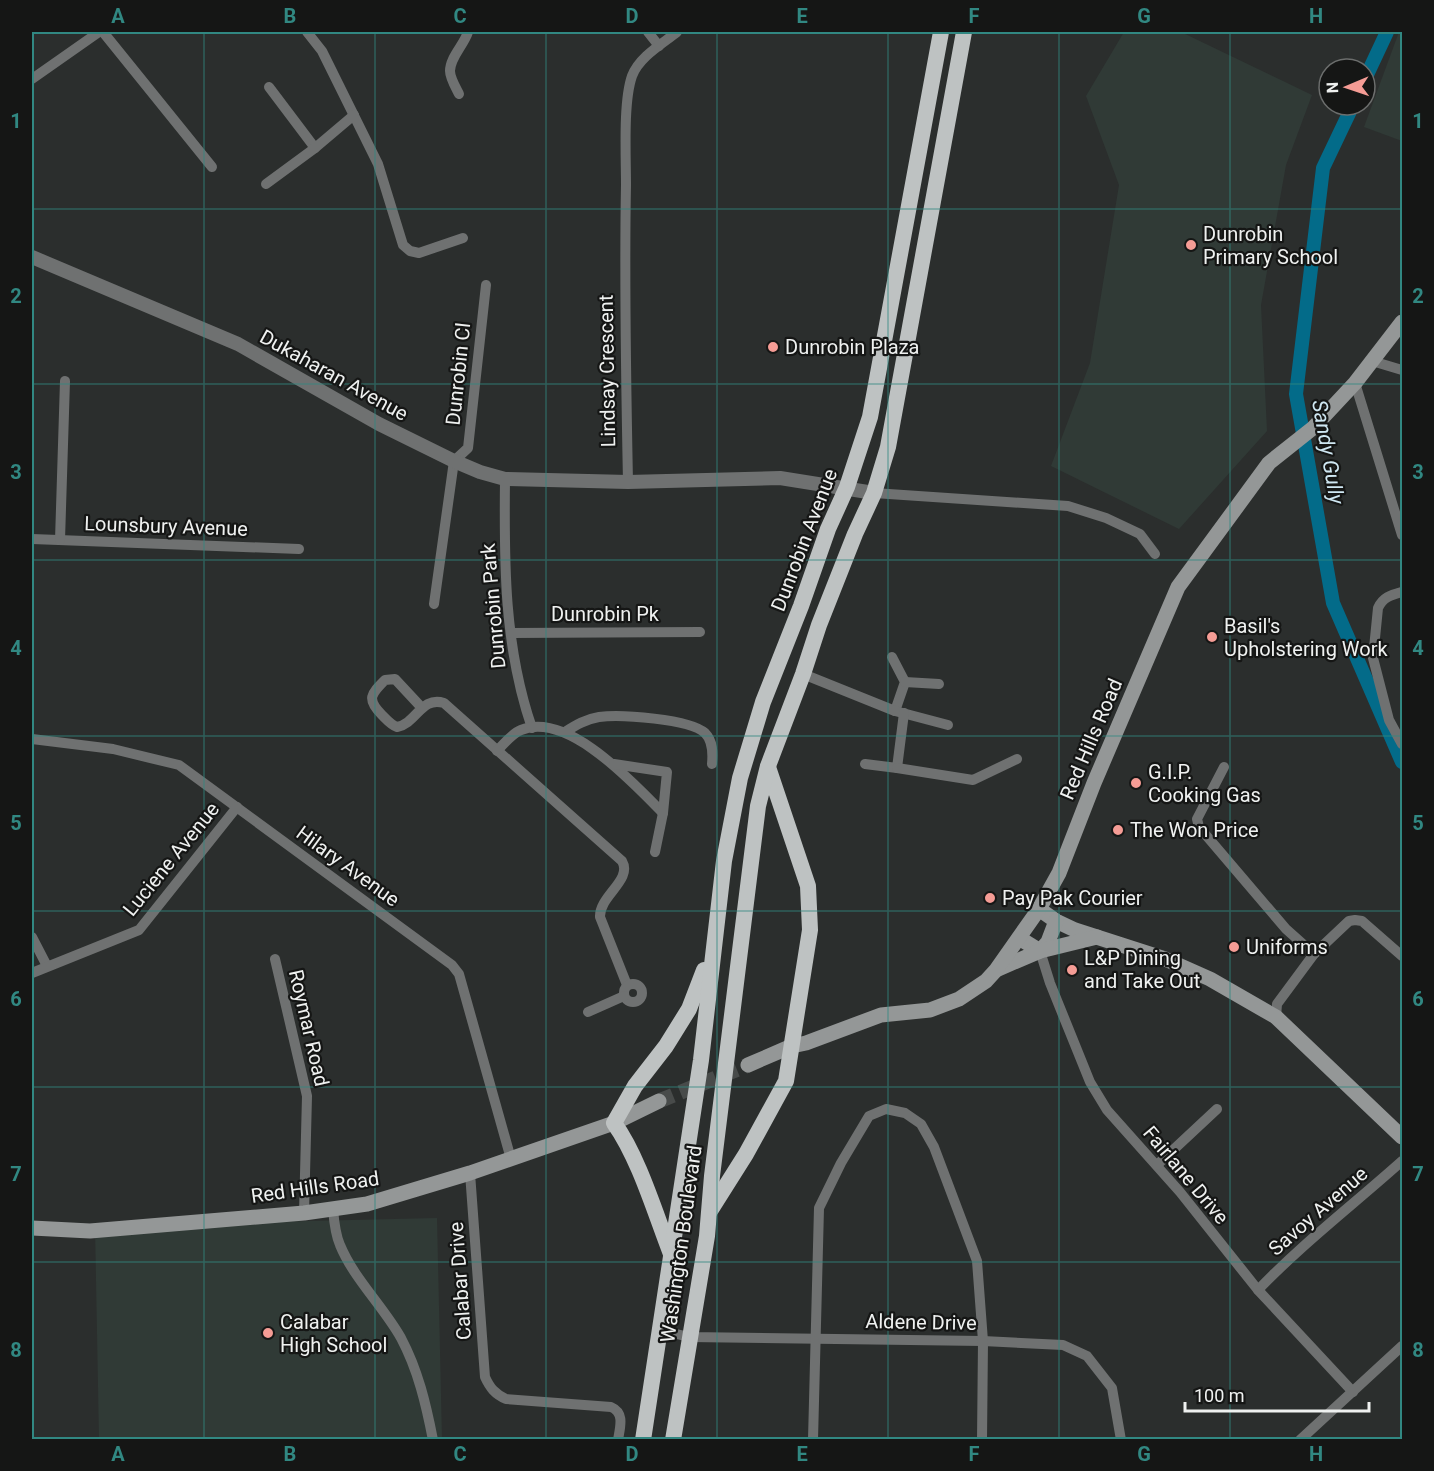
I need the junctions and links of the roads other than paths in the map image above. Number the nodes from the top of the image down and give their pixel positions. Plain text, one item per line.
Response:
1 (99, 32) edge
2 (103, 32) edge
3 (307, 32) edge
4 (468, 32) edge
5 (648, 32) edge
6 (677, 32) edge
7 (941, 32) edge
8 (964, 32) edge
9 (659, 46) junction
10 (32, 77) edge
11 (269, 87) dead end
12 (459, 94) dead end
13 (354, 115) junction
14 (315, 148) junction
15 (212, 167) dead end
16 (266, 184) dead end
17 (463, 238) dead end
18 (32, 257) edge
19 (486, 285) dead end
20 (1402, 322) edge
21 (1372, 361) junction
22 (1402, 370) edge
23 (65, 381) dead end
24 (1354, 383) junction
25 (454, 461) junction
26 (505, 479) junction
27 (628, 482) junction
28 (847, 487) junction
29 (874, 493) junction
30 (1402, 535) edge
31 (32, 539) edge
32 (60, 540) junction
33 (299, 549) dead end
34 (1155, 554) dead end
35 (1402, 592) edge
36 (434, 604) dead end
37 (700, 632) dead end
38 (511, 633) junction
39 (892, 657) dead end
40 (803, 674) junction
41 (905, 682) junction
42 (939, 684) dead end
43 (422, 708) junction
44 (899, 712) junction
45 (948, 725) dead end
46 (532, 728) junction
47 (565, 732) junction
48 (32, 739) edge
49 (1402, 744) edge
50 (497, 751) junction
51 (1017, 759) dead end
52 (614, 764) junction
53 (712, 764) dead end
54 (865, 764) dead end
55 (768, 766) junction
56 (1224, 767) dead end
57 (897, 768) junction
58 (237, 807) junction
59 (663, 813) junction
60 (655, 852) dead end
61 (1040, 909) junction
62 (1056, 921) junction
63 (32, 937) edge
64 (1097, 937) junction
65 (715, 938) junction
66 (1019, 938) junction
67 (1040, 951) junction
68 (1314, 954) junction
69 (1402, 956) edge
70 (275, 959) dead end
71 (47, 966) junction
72 (996, 970) junction
73 (32, 972) edge
74 (588, 1012) dead end
75 (1276, 1017) junction
76 (792, 1046) junction
77 (701, 1060) joint
78 (748, 1065) tunnel mouth
79 (659, 1101) tunnel mouth
80 (1217, 1109) dead end
81 (614, 1123) junction
82 (1402, 1137) edge
83 (511, 1159) junction
84 (1402, 1161) edge
85 (1157, 1165) junction
86 (470, 1173) junction
87 (333, 1209) junction
88 (304, 1213) junction
89 (708, 1213) junction
90 (32, 1228) edge
91 (671, 1255) junction
92 (1258, 1290) junction
93 (660, 1330) junction
94 (689, 1337) junction
95 (816, 1338) junction
96 (983, 1341) junction
97 (1402, 1346) edge
98 (1353, 1392) junction
99 (433, 1440) edge
100 (618, 1440) edge
101 (644, 1440) edge
102 (674, 1440) edge
103 (813, 1440) edge
104 (982, 1440) edge
105 (1121, 1440) edge
106 (1300, 1440) edge

1 - 10 street
2 - 15 street
3 - 13 street
4 - 12 street
5 - 9 street
6 - 9 street, Lindsay Crescent
7 - 28 highway, Dunrobin Avenue
8 - 29 highway
9 - 27 street, Lindsay Crescent
11 - 14 street
13 - 14 street
13 - 17 street
14 - 16 street
18 - 25 street, Dukaharan Avenue
19 - 25 street, Dunrobin Cl
20 - 21 main road, Red Hills Road
21 - 22 street
21 - 24 main road, Red Hills Road
23 - 32 street
24 - 30 street
24 - 61 main road, Red Hills Road
25 - 26 street, Dukaharan Avenue
25 - 36 street, Dunrobin Cl
26 - 27 street, Dukaharan Avenue
26 - 38 street, Dunrobin Park
27 - 28 street
28 - 29 street
28 - 65 highway, Dunrobin Avenue
29 - 34 street
29 - 40 highway
31 - 32 street, Lounsbury Avenue
32 - 33 street, Lounsbury Avenue
35 - 49 street
37 - 38 street, Dunrobin Pk
38 - 46 street, Dunrobin Park
39 - 41 street
40 - 44 street
40 - 55 highway
41 - 42 street
41 - 44 street
43 - 43 street
43 - 50 street
44 - 45 street
44 - 57 street
46 - 47 street
46 - 50 street
47 - 52 street
47 - 53 street
48 - 58 street, Hilary Avenue
50 - 74 street
51 - 57 street
52 - 59 street
52 - 59 street
54 - 57 street
55 - 76 highway
55 - 89 highway, Washington Boulevard
56 - 68 street
58 - 71 street, Luciene Avenue
58 - 83 street, Hilary Avenue
59 - 60 street
61 - 62 main road
61 - 66 main road, Red Hills Road
62 - 64 main road
62 - 67 main road
63 - 71 street
64 - 67 main road
64 - 75 main road
65 - 77 highway, Dunrobin Avenue
65 - 81 highway
66 - 67 main road
66 - 72 main road, Red Hills Road
67 - 72 main road
67 - 85 street, Fairlane Drive
68 - 69 street
68 - 75 street
70 - 88 street, Roymar Road
71 - 73 street, Luciene Avenue
72 - 76 main road, Red Hills Road
75 - 82 main road
76 - 78 main road, Red Hills Road
76 - 89 highway
77 - 91 highway, Washington Boulevard
79 - 81 main road, Red Hills Road
80 - 85 street
81 - 83 main road, Red Hills Road
81 - 91 highway
83 - 86 main road, Red Hills Road
84 - 92 street, Savoy Avenue
85 - 92 street, Fairlane Drive
86 - 87 main road, Red Hills Road
86 - 100 street, Calabar Drive
87 - 88 main road, Red Hills Road
87 - 99 street
88 - 90 main road, Red Hills Road
89 - 94 highway, Washington Boulevard
91 - 93 highway, Washington Boulevard
92 - 98 street, Fairlane Drive
93 - 94 street, Aldene Drive
93 - 101 highway, Washington Boulevard
94 - 95 street, Aldene Drive
94 - 102 highway, Washington Boulevard
95 - 96 street, Aldene Drive
95 - 96 street
95 - 103 street
96 - 104 street
96 - 105 street, Aldene Drive
97 - 98 street
98 - 106 street

